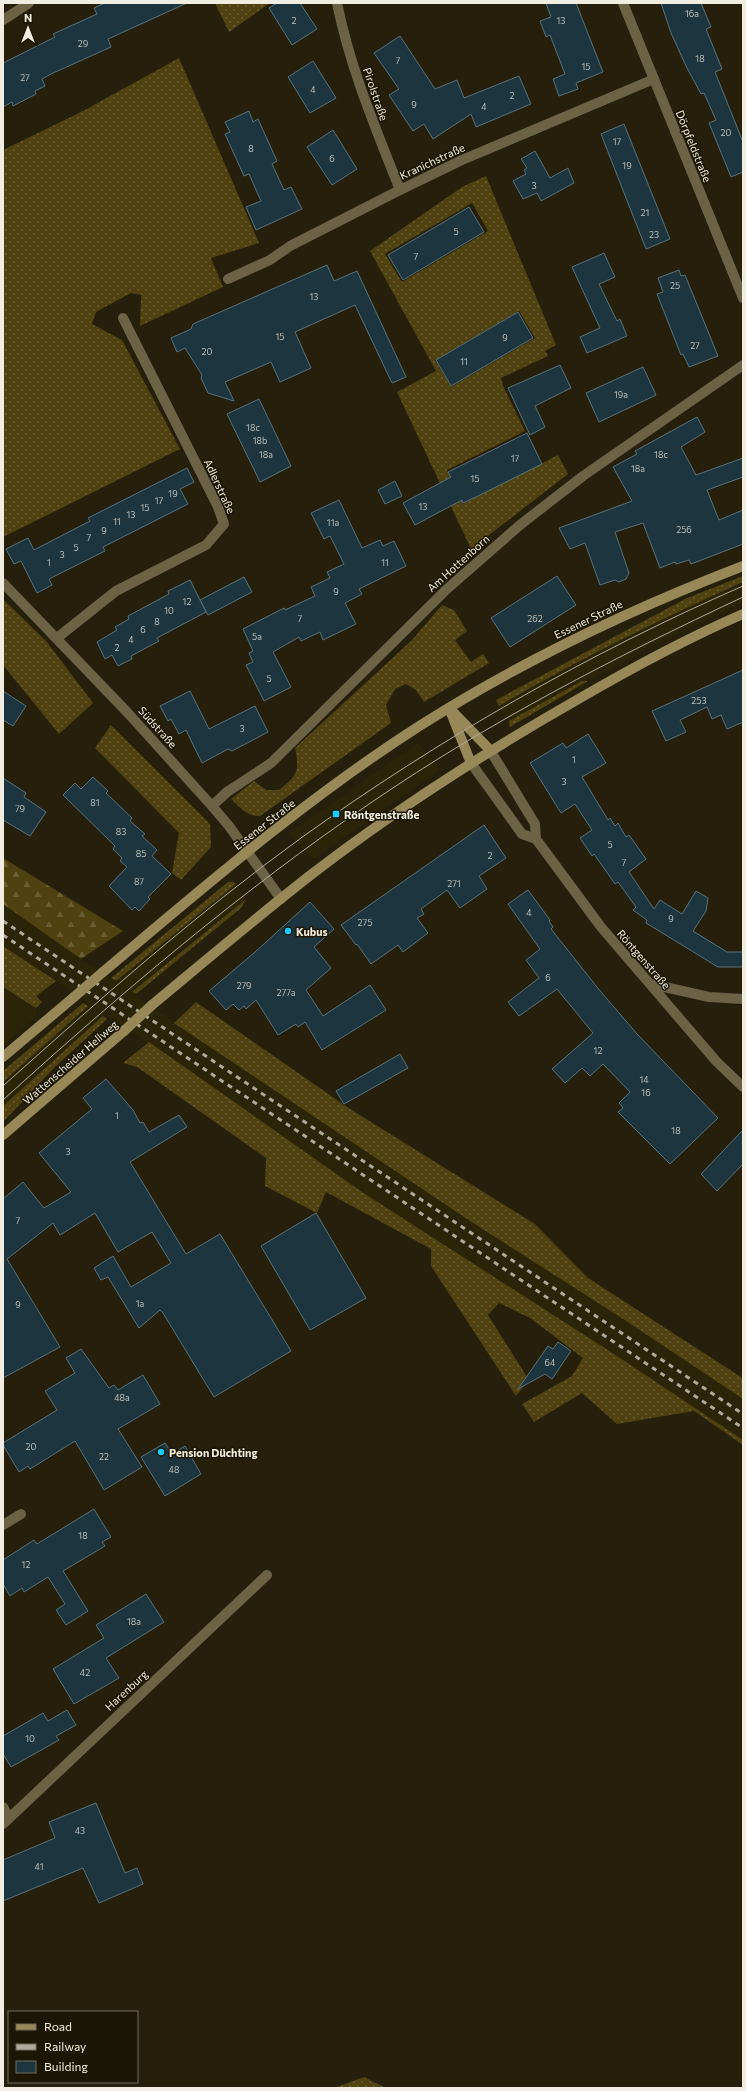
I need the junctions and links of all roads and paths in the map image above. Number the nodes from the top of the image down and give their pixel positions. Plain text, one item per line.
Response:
1 (29, 3) edge
2 (338, 3) edge
3 (623, 3) edge
4 (3, 20) edge
5 (654, 79) junction
6 (400, 190) junction
7 (228, 280) dead end
8 (743, 298) edge
9 (123, 318) dead end
10 (743, 365) edge
11 (743, 566) edge
12 (3, 583) edge
13 (743, 614) edge
14 (57, 638) junction
15 (449, 708) junction
16 (490, 750) junction
17 (471, 763) junction
18 (212, 806) junction
19 (536, 839) junction
20 (247, 852) junction
21 (281, 899) junction
22 (651, 984) junction
23 (743, 999) edge
24 (3, 1057) edge
25 (743, 1087) edge
26 (3, 1135) edge
27 (21, 1514) dead end
28 (3, 1524) edge
29 (267, 1574) dead end
30 (3, 1807) edge
31 (6, 1821) edge

1 - 4 street
2 - 6 street, Pirolstraße
3 - 5 street, Dörpfeldstraße
5 - 6 street, Kranichstraße
5 - 8 street, Dörpfeldstraße
6 - 7 street, Kranichstraße
9 - 14 street, Adlerstraße
10 - 18 street, Am Hottenborn
11 - 15 main road, Essener Straße
12 - 14 street, Südstraße
13 - 16 main road
14 - 18 street, Südstraße
15 - 16 main road
15 - 17 main road
15 - 20 main road, Essener Straße
16 - 17 main road
16 - 19 street, Röntgenstraße
17 - 19 street, Röntgenstraße
17 - 21 main road
18 - 20 street, Südstraße
19 - 22 street, Röntgenstraße
20 - 21 street, Südstraße
20 - 24 main road, Essener Straße, bridge
21 - 26 main road, Wattenscheider Hellweg, bridge
22 - 23 street
22 - 25 street, Röntgenstraße
27 - 28 street
29 - 31 street, Harenburg
30 - 31 street

